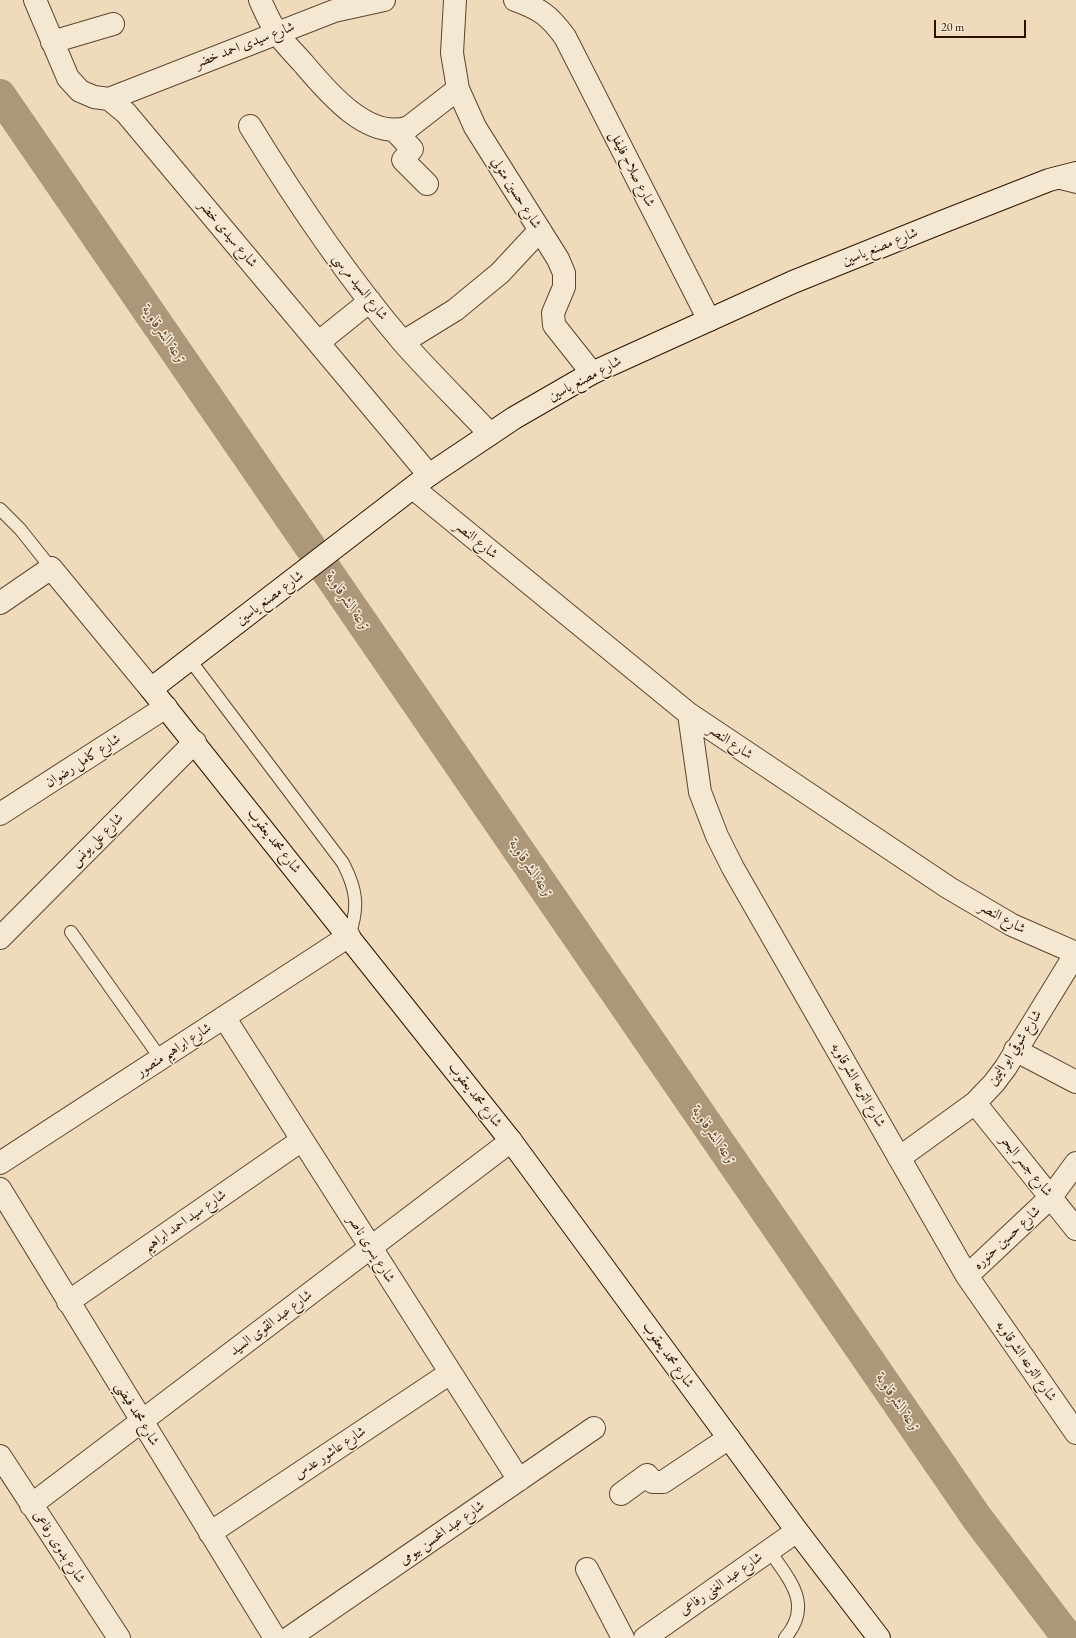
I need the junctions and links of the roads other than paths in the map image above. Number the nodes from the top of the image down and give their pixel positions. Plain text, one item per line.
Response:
1 (35, 0) edge
2 (260, 0) edge
3 (384, 0) edge
4 (456, 0) edge
5 (515, 0) edge
6 (332, 5) edge
7 (113, 24) dead end
8 (276, 32) junction
9 (52, 42) junction
10 (458, 89) junction
11 (109, 99) junction
12 (250, 126) dead end
13 (395, 131) junction
14 (1076, 172) edge
15 (1049, 180) junction
16 (427, 184) dead end
17 (1076, 187) edge
18 (540, 230) junction
19 (370, 301) junction
20 (709, 320) junction
21 (318, 342) junction
22 (403, 342) junction
23 (592, 373) junction
24 (490, 434) junction
25 (421, 481) junction
26 (0, 509) edge
27 (51, 568) junction
28 (0, 602) edge
29 (190, 660) junction
30 (151, 689) junction
31 (166, 707) junction
32 (689, 714) junction
33 (195, 742) junction
34 (0, 814) edge
35 (71, 932) dead end
36 (349, 936) junction
37 (0, 938) edge
38 (1076, 953) edge
39 (224, 1017) junction
40 (1015, 1050) junction
41 (160, 1059) junction
42 (1076, 1082) edge
43 (975, 1103) junction
44 (302, 1140) junction
45 (511, 1141) junction
46 (900, 1158) junction
47 (0, 1163) edge
48 (1076, 1163) edge
49 (0, 1190) edge
50 (1051, 1197) junction
51 (1076, 1228) edge
52 (370, 1247) junction
53 (967, 1276) junction
54 (68, 1302) junction
55 (450, 1373) junction
56 (141, 1421) junction
57 (594, 1428) dead end
58 (1076, 1433) edge
59 (729, 1438) junction
60 (0, 1456) edge
61 (519, 1480) junction
62 (620, 1494) dead end
63 (31, 1504) junction
64 (797, 1531) junction
65 (210, 1533) junction
66 (769, 1550) junction
67 (587, 1569) dead end
68 (119, 1638) edge
69 (275, 1638) edge
70 (289, 1638) edge
71 (623, 1638) edge
72 (645, 1638) edge
73 (785, 1638) edge
74 (879, 1638) edge

1 - 9 street, شارع سيدى خضر
2 - 8 street
3 - 6 street, شارع سيدى احمد خضر
4 - 10 street, شارع حسين متولي
5 - 20 street, شارع صلاح فليفل
6 - 8 street, شارع سيدى احمد خضر
7 - 9 street
8 - 11 street, شارع سيدى احمد خضر
8 - 13 street
9 - 11 street, شارع سيدى خضر
10 - 13 street
10 - 18 street, شارع حسين متولي
11 - 21 street, شارع سيدى خضر
12 - 19 street, شارع السيد مرسي
13 - 16 street
14 - 15 street, شارع مصنع ياسين
15 - 17 lane
15 - 20 street, شارع مصنع ياسين
18 - 22 street
18 - 23 street, شارع حسين متولي
19 - 21 street
19 - 22 street, شارع السيد مرسي
20 - 23 street, شارع مصنع ياسين
21 - 25 street, شارع سيدى خضر
22 - 24 street, شارع السيد مرسي
23 - 24 street, شارع مصنع ياسين
24 - 25 street, شارع مصنع ياسين
25 - 29 street, شارع مصنع ياسين
25 - 32 street, شارع النصر
26 - 27 lane
27 - 28 street
27 - 30 street, شارع محمد يعقوب
29 - 30 street, شارع مصنع ياسين
29 - 36 lane
30 - 31 street, شارع محمد يعقوب
31 - 33 street, شارع محمد يعقوب
31 - 34 street, شارع كامل رضوان
32 - 38 street, شارع النصر
32 - 46 street, شارع الترعه الشرقاويه
33 - 36 street, شارع محمد يعقوب
33 - 37 street, شارع على يونس
35 - 41 lane
36 - 39 street, شارع ابراهيم منصور
36 - 45 street, شارع محمد يعقوب
38 - 40 street, شارع شوقي ابو اليمين
39 - 41 street, شارع ابراهيم منصور
39 - 44 street, شارع يسرى ناصر
40 - 42 street
40 - 43 street, شارع شوقي ابو اليمين
41 - 47 street, شارع ابراهيم منصور
43 - 46 street, شارع شوقي ابو اليمين
43 - 50 street, شارع جسر البحر
44 - 52 street, شارع يسرى ناصر
44 - 54 street, شارع سيد احمد ابراهيم
45 - 52 street, شارع عبد القوى السيد
45 - 59 street, شارع محمد يعقوب
46 - 53 street, شارع الترعه الشرقاويه
48 - 50 street, شارع حسين حنوره
49 - 54 street, شارع محمد فيضي
50 - 51 street, شارع جسر البحر
50 - 53 street, شارع حسين حنوره
52 - 55 street, شارع يسرى ناصر
52 - 56 street, شارع عبد القوى السيد
53 - 58 street, شارع الترعه الشرقاويه
54 - 56 street, شارع محمد فيضي
55 - 61 street, شارع يسرى ناصر
55 - 65 street, شارع عاشور عدس
56 - 63 street, شارع عبد القوى السيد
56 - 65 street, شارع محمد فيضي
57 - 61 street, شارع عبد المحسن بيومى
59 - 62 street
59 - 64 street, شارع محمد يعقوب
60 - 63 street, شارع بدوى رفاعى
61 - 70 street, شارع عبد المحسن بيومى
63 - 68 street, شارع بدوى رفاعى
64 - 66 street, شارع عبد الغنى رفاعى
64 - 74 street, شارع محمد يعقوب
65 - 69 street, شارع محمد فيضي
66 - 72 street, شارع عبد الغنى رفاعى
66 - 73 lane
67 - 71 street

